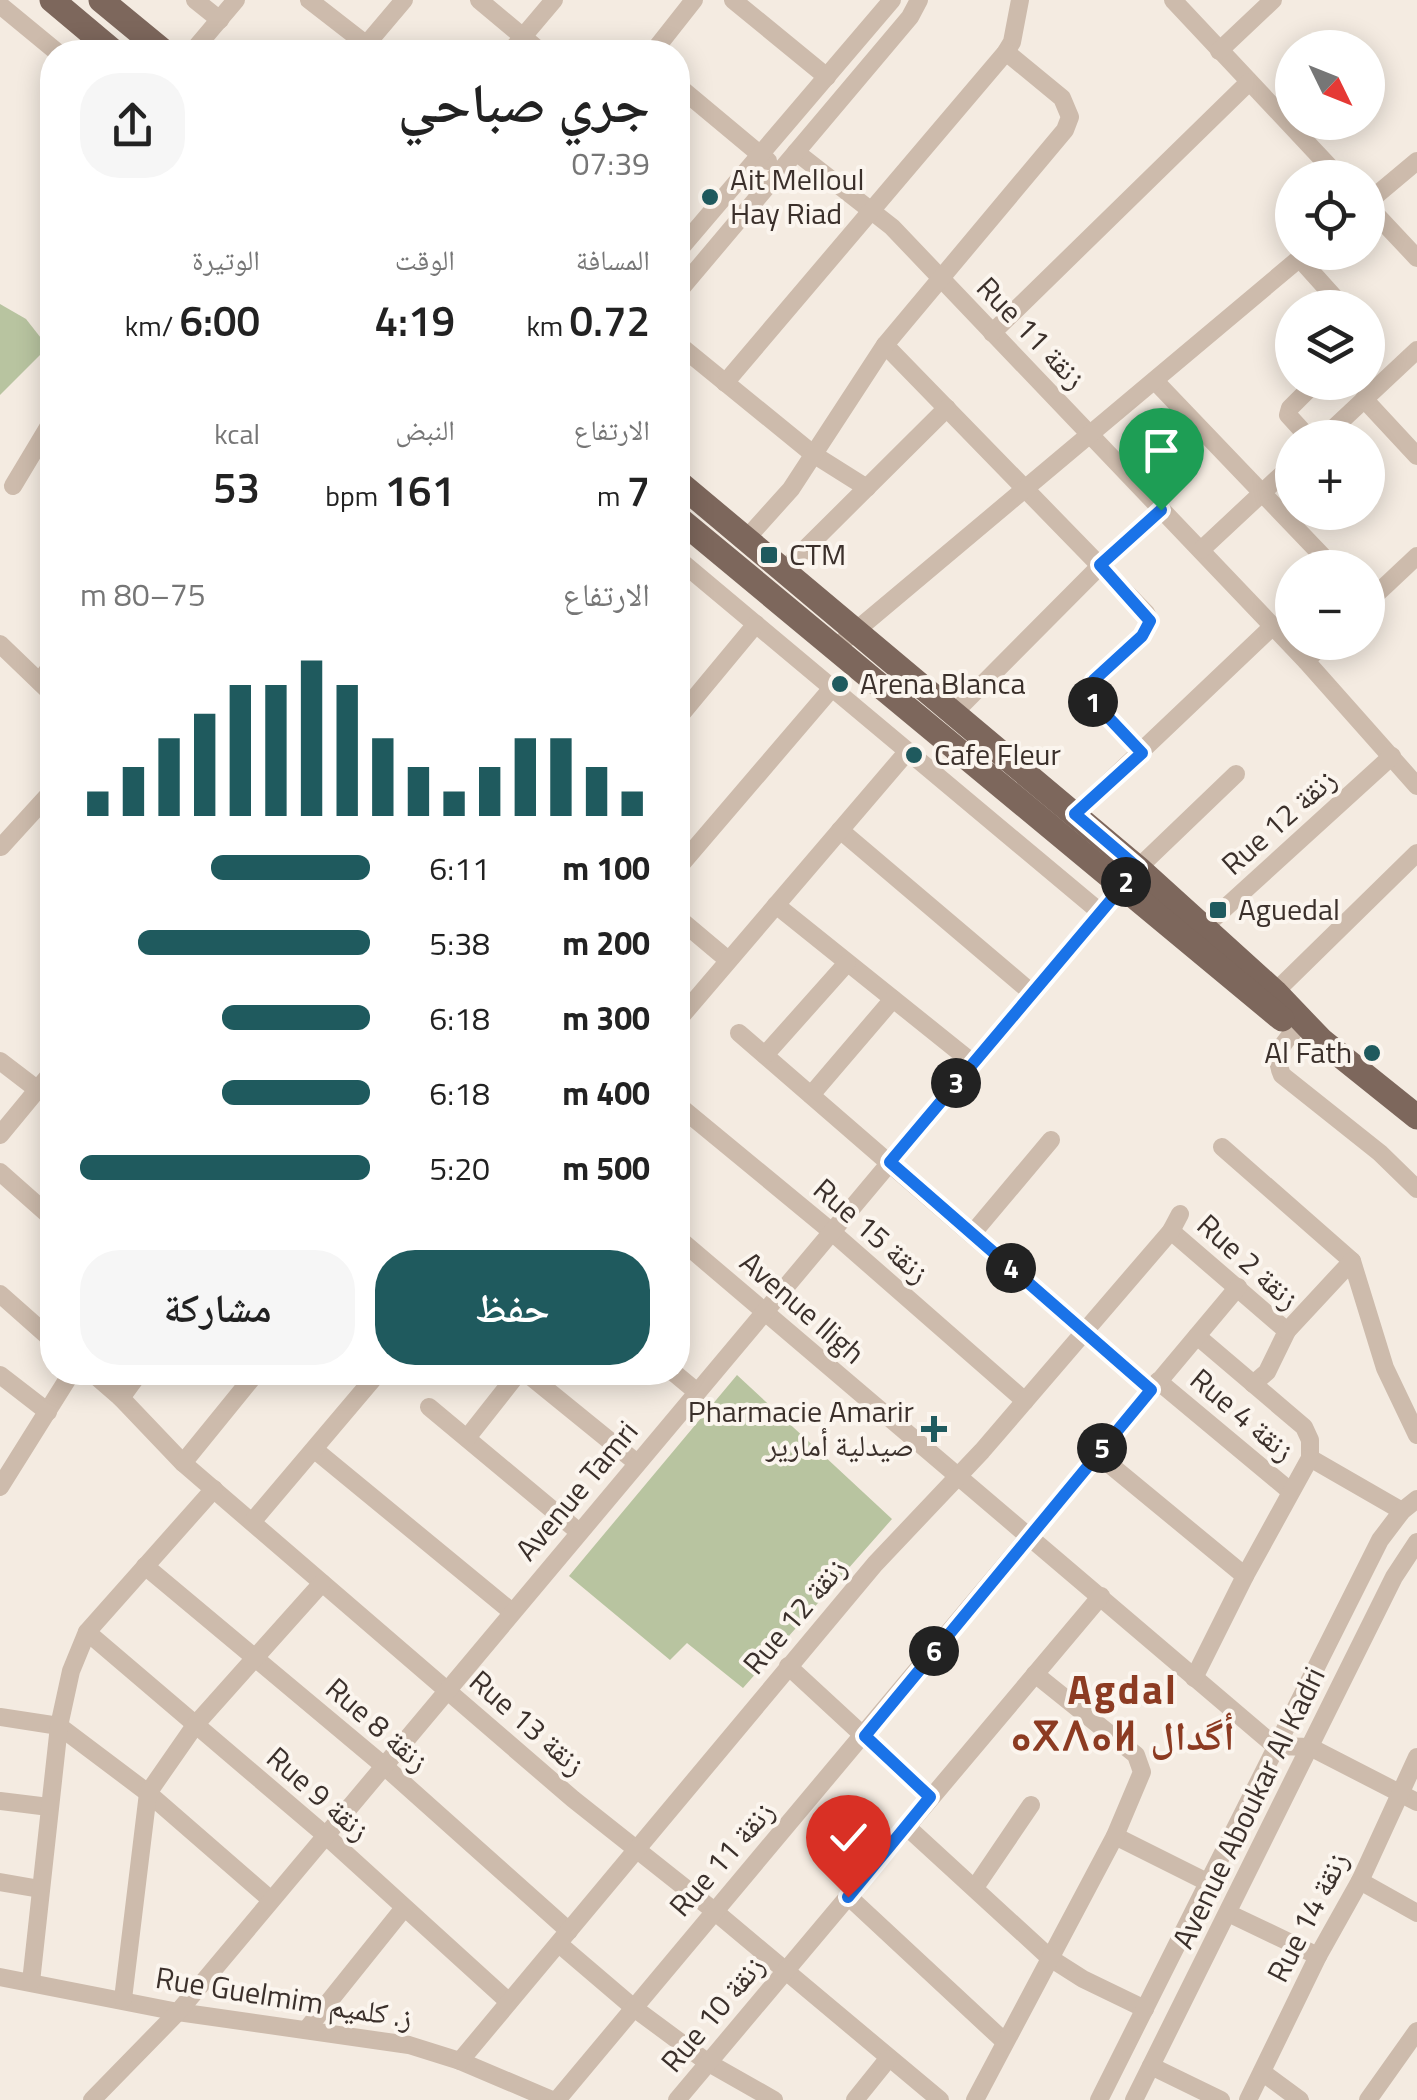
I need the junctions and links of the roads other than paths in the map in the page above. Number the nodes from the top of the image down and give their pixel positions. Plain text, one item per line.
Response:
1 (52, 0) edge
2 (101, 0) edge
3 (196, 0) edge
4 (236, 0) edge
5 (309, 0) edge
6 (404, 0) edge
7 (479, 0) edge
8 (554, 0) edge
9 (694, 0) edge
10 (733, 0) edge
11 (892, 0) edge
12 (919, 0) edge
13 (1020, 0) edge
14 (1172, 0) edge
15 (1273, 0) edge
16 (0, 5) edge
17 (220, 20) junction
18 (523, 37) junction
19 (42, 40) edge
20 (100, 40) edge
21 (149, 40) edge
22 (207, 40) edge
23 (353, 40) edge
24 (371, 40) edge
25 (520, 40) edge
26 (527, 40) edge
27 (662, 40) edge
28 (1219, 51) junction
29 (1006, 52) junction
30 (826, 77) junction
31 (1250, 82) junction
32 (690, 96) edge
33 (796, 152) junction
34 (760, 155) junction
35 (1323, 160) edge
36 (1417, 161) edge
37 (780, 171) junction
38 (1385, 189) edge
39 (871, 211) junction
40 (1385, 223) edge
41 (690, 237) edge
42 (1417, 258) edge
43 (1287, 270) edge
44 (1315, 270) edge
45 (690, 278) edge
46 (941, 278) junction
47 (1330, 290) edge
48 (992, 333) junction
49 (885, 345) junction
50 (1417, 350) edge
51 (690, 354) edge
52 (1385, 380) edge
53 (1155, 381) junction
54 (725, 384) junction
55 (1298, 400) edge
56 (1363, 400) edge
57 (1365, 400) edge
58 (947, 408) junction
59 (1293, 420) edge
60 (1342, 420) edge
61 (1092, 436) junction
62 (40, 441) edge
63 (812, 454) junction
64 (1417, 456) edge
65 (1275, 482) edge
66 (13, 486) dead end
67 (868, 488) junction
68 (1026, 491) junction
69 (690, 492) edge
70 (1262, 494) junction
71 (1161, 510) junction
72 (690, 528) edge
73 (746, 539) junction
74 (1201, 550) junction
75 (1316, 550) edge
76 (1417, 556) edge
77 (1100, 565) junction
78 (690, 569) edge
79 (783, 571) junction
80 (1385, 586) edge
81 (756, 624) junction
82 (1273, 626) junction
83 (856, 633) junction
84 (0, 644) edge
85 (834, 650) junction
86 (881, 654) junction
87 (1306, 661) joint
88 (863, 674) junction
89 (40, 682) edge
90 (832, 688) junction
91 (690, 695) edge
92 (952, 714) junction
93 (908, 752) junction
94 (1142, 753) junction
95 (1392, 756) junction
96 (1236, 774) dead end
97 (1417, 786) edge
98 (40, 804) edge
99 (1075, 814) junction
100 (840, 830) junction
101 (1, 847) edge
102 (1417, 853) edge
103 (690, 854) edge
104 (1138, 868) junction
105 (1121, 888) junction
106 (776, 905) junction
107 (1100, 912) junction
108 (690, 928) edge
109 (1203, 928) junction
110 (728, 960) junction
111 (847, 963) junction
112 (1274, 992) junction
113 (1032, 993) junction
114 (893, 999) junction
115 (690, 1006) edge
116 (1295, 1030) junction
117 (739, 1033) dead end
118 (766, 1055) junction
119 (0, 1061) edge
120 (974, 1062) junction
121 (40, 1087) edge
122 (38, 1090) junction
123 (812, 1095) junction
124 (690, 1116) edge
125 (1417, 1118) edge
126 (1417, 1132) edge
127 (0, 1135) edge
128 (1051, 1140) dead end
129 (1222, 1147) dead end
130 (890, 1162) junction
131 (0, 1172) edge
132 (1417, 1189) edge
133 (40, 1207) edge
134 (1175, 1222) joint
135 (832, 1232) junction
136 (972, 1234) junction
137 (690, 1248) edge
138 (1352, 1262) junction
139 (1238, 1288) junction
140 (0, 1294) edge
141 (764, 1312) junction
142 (40, 1329) edge
143 (1084, 1330) junction
144 (1287, 1331) junction
145 (1197, 1336) junction
146 (0, 1375) edge
147 (1253, 1384) junction
148 (64, 1385) edge
149 (106, 1385) edge
150 (131, 1385) edge
151 (246, 1385) edge
152 (369, 1385) edge
153 (511, 1385) edge
154 (538, 1385) edge
155 (689, 1385) edge
156 (1155, 1385) junction
157 (697, 1392) junction
158 (122, 1398) junction
159 (1025, 1401) junction
160 (429, 1407) dead end
161 (48, 1412) junction
162 (1417, 1435) edge
163 (467, 1438) junction
164 (315, 1450) junction
165 (1096, 1454) junction
166 (1310, 1458) junction
167 (183, 1463) junction
168 (637, 1463) junction
169 (3, 1476) edge
170 (955, 1477) junction
171 (214, 1489) junction
172 (1290, 1492) junction
173 (1410, 1505) edge
174 (252, 1522) junction
175 (579, 1532) junction
176 (1029, 1535) junction
177 (1417, 1542) edge
178 (145, 1566) junction
179 (1244, 1576) junction
180 (322, 1583) junction
181 (1101, 1596) junction
182 (512, 1612) junction
183 (87, 1632) junction
184 (255, 1658) junction
185 (788, 1666) junction
186 (1034, 1674) junction
187 (1194, 1678) junction
188 (446, 1690) junction
189 (0, 1717) edge
190 (196, 1724) junction
191 (59, 1726) junction
192 (865, 1736) junction
193 (1275, 1746) junction
194 (1310, 1747) junction
195 (1417, 1757) edge
196 (383, 1765) junction
197 (148, 1793) junction
198 (1399, 1793) junction
199 (930, 1797) junction
200 (0, 1801) edge
201 (1417, 1802) edge
202 (1031, 1805) dead end
203 (49, 1807) junction
204 (906, 1826) junction
205 (324, 1834) junction
206 (1115, 1836) junction
207 (638, 1849) junction
208 (1360, 1881) junction
209 (0, 1882) edge
210 (1209, 1883) junction
211 (976, 1886) junction
212 (40, 1889) junction
213 (848, 1897) junction
214 (270, 1899) junction
215 (404, 1908) junction
216 (713, 1910) junction
217 (1417, 1912) edge
218 (1228, 1913) junction
219 (564, 1938) junction
220 (1318, 1956) junction
221 (1050, 1958) junction
222 (784, 1971) junction
223 (0, 1977) edge
224 (31, 1982) junction
225 (123, 1999) junction
226 (509, 2002) junction
227 (634, 2008) junction
228 (1145, 2008) junction
229 (178, 2012) junction
230 (307, 2028) junction
231 (1417, 2031) edge
232 (1005, 2042) junction
233 (888, 2059) junction
234 (460, 2061) junction
235 (706, 2062) junction
236 (1151, 2066) junction
237 (1262, 2072) junction
238 (92, 2100) edge
239 (555, 2100) edge
240 (677, 2100) edge
241 (774, 2100) edge
242 (855, 2100) edge
243 (940, 2100) edge
244 (974, 2100) edge
245 (1099, 2100) edge
246 (1134, 2100) edge
247 (1221, 2100) edge
248 (1248, 2100) edge
249 (1300, 2100) edge
250 (1368, 2100) edge

1 - 20 main road
2 - 21 main road
3 - 17 street
4 - 17 street
5 - 23 street
6 - 24 street
7 - 18 street
8 - 18 street
9 - 27 street
10 - 30 street
11 - 30 street
12 - 33 street
13 - 29 street
14 - 28 street
15 - 28 street
16 - 19 street
17 - 22 street
18 - 25 street
18 - 26 street
28 - 31 street
29 - 39 street
29 - 46 street
30 - 34 street
31 - 35 street
31 - 48 street
32 - 34 street
33 - 37 street
33 - 39 street, Rue 11 زنقة
34 - 37 street
34 - 41 street
36 - 38 street
37 - 45 street
39 - 46 street, Rue 11 زنقة
39 - 54 street
40 - 42 street
43 - 53 street
44 - 47 street
46 - 48 street, Rue 11 زنقة
46 - 49 street
48 - 61 street, Rue 11 زنقة
49 - 58 street
49 - 63 street
50 - 52 street
51 - 54 street
53 - 61 street
53 - 70 street
54 - 63 street
55 - 59 street
56 - 60 street
57 - 64 street
58 - 67 street
58 - 68 street
61 - 68 street
61 - 71 street, Rue 11 زنقة
62 - 66 street
63 - 67 street
63 - 73 street
65 - 70 street
67 - 79 street
68 - 77 street
68 - 83 street
69 - 73 main road
70 - 74 street
70 - 75 street
71 - 74 street, Rue 11 زنقة
71 - 77 street
72 - 85 main road
73 - 79 main road
74 - 82 street, Rue 11 زنقة
76 - 80 street
77 - 92 street
77 - 94 street
78 - 81 street
79 - 83 main road
81 - 90 street
81 - 91 street
82 - 87 street, Rue 11 زنقة
82 - 94 street
83 - 85 street
83 - 86 main road
84 - 89 street
85 - 88 main road
86 - 88 main road
86 - 92 main road
87 - 95 street, Rue 11 زنقة
88 - 105 main road
90 - 93 street
90 - 103 street
92 - 99 main road
93 - 100 street
93 - 107 street
94 - 99 street
95 - 97 street, Rue 11 زنقة
95 - 109 street, Rue 12 زنقة
96 - 104 street
98 - 101 street
99 - 104 main road
100 - 106 street
100 - 113 street
102 - 112 street
104 - 105 street, Avenue Tamri
104 - 109 main road
105 - 107 street, Avenue Tamri
105 - 116 main road
106 - 110 street
106 - 111 street
107 - 113 street, Avenue Tamri
108 - 110 street
109 - 112 main road
110 - 115 street
111 - 114 street
111 - 118 street
112 - 125 main road
113 - 120 street, Avenue Tamri
114 - 120 street
114 - 123 street
116 - 126 main road
116 - 132 street
117 - 118 street
118 - 123 street
119 - 122 street
120 - 130 street, Avenue Tamri
121 - 122 street
122 - 127 street
123 - 130 street
124 - 135 street, Rue 15 زنقة
128 - 136 street
129 - 138 street
130 - 135 street, Avenue Tamri
130 - 136 street
131 - 133 street
134 - 139 street, Rue 2 زنقة
134 - 143 street, Rue 12 زنقة
135 - 141 street, Avenue Tamri
135 - 159 street, Rue 15 زنقة
136 - 143 street
137 - 141 street, Avenue Iligh
138 - 144 street
138 - 162 street
139 - 144 street, Rue 2 زنقة
139 - 145 street, Rue 11 زنقة
140 - 142 street
141 - 157 street, Avenue Tamri
141 - 170 street, Avenue Iligh
143 - 156 street
143 - 159 street, Rue 12 زنقة
144 - 147 street, Rue 2 زنقة
145 - 147 street
145 - 156 street, Rue 11 زنقة
146 - 161 street
147 - 166 street
148 - 161 street
149 - 158 street, Rue 13 زنقة
150 - 158 street
151 - 167 street
152 - 164 street
153 - 163 street
154 - 168 street
155 - 157 street
156 - 165 street, Rue 11 زنقة
156 - 172 street, Rue 4 زنقة
157 - 168 street, Avenue Tamri
158 - 167 street, Rue 13 زنقة
159 - 170 street, Rue 12 زنقة
160 - 163 street
161 - 169 street
163 - 175 street
164 - 174 street
164 - 182 street
165 - 176 street, Rue 11 زنقة
165 - 179 street
166 - 172 street
166 - 173 street
167 - 171 street, Rue 13 زنقة
168 - 175 street, Avenue Tamri
170 - 176 street, Avenue Iligh
170 - 185 street, Rue 12 زنقة
171 - 174 street, Rue 13 زنقة
171 - 178 street
172 - 179 street
173 - 193 street, Avenue Aboukar Al Kadri
174 - 180 street, Rue 13 زنقة
175 - 182 street, Avenue Tamri
176 - 181 street, Avenue Iligh
176 - 192 street, Rue 11 زنقة
177 - 194 street, Avenue Aboukar Al Kadri
178 - 183 street
178 - 184 street, Rue 8 زنقة
179 - 187 street
180 - 184 street
180 - 188 street, Rue 13 زنقة
181 - 186 street, Rue 10 زنقة
181 - 187 street, Avenue Iligh
182 - 188 street, Avenue Tamri
183 - 190 street, Rue 9 زنقة
183 - 191 street
184 - 190 street
184 - 196 street, Rue 8 زنقة
185 - 192 street
185 - 207 street, Rue 12 زنقة
186 - 199 street, Rue 10 زنقة
186 - 206 street
187 - 193 street, Avenue Iligh
188 - 196 street, Avenue Tamri
188 - 207 street, Rue 13 زنقة
189 - 191 street
190 - 197 street
190 - 205 street, Rue 9 زنقة
191 - 197 street
191 - 203 street
192 - 199 street
192 - 216 street, Rue 11 زنقة
193 - 194 street
193 - 210 street, Avenue Aboukar Al Kadri
194 - 198 street
194 - 218 street, Avenue Aboukar Al Kadri
195 - 198 street, Rue 14 زنقة
196 - 205 street, Avenue Tamri
196 - 219 street, Rue 8 زنقة
197 - 214 street
197 - 225 street
198 - 201 street
198 - 208 street, Rue 14 زنقة
199 - 204 street, Rue 10 زنقة
200 - 203 street
202 - 211 street
203 - 212 street
204 - 211 street
204 - 213 street, Rue 10 زنقة
205 - 214 street, Avenue Tamri
205 - 215 street, Rue 9 زنقة
206 - 210 street
206 - 221 street
207 - 216 street, Rue 13 زنقة
207 - 219 street, Rue 12 زنقة
208 - 217 street
208 - 220 street, Rue 14 زنقة
209 - 212 street
210 - 228 street, Avenue Aboukar Al Kadri
211 - 221 street
212 - 224 street
213 - 222 street, Rue 10 زنقة
213 - 232 street
214 - 229 street, Avenue Tamri
215 - 226 street, Rue 9 زنقة
215 - 230 street
216 - 222 street, Rue 13 زنقة
216 - 227 street, Rue 11 زنقة
218 - 220 street
218 - 236 street, Avenue Aboukar Al Kadri
219 - 226 street, Rue 12 زنقة
219 - 227 street, Rue 8 زنقة
220 - 237 street, Rue 14 زنقة
221 - 228 street
221 - 232 street
222 - 233 street, Rue 13 زنقة
222 - 235 street, Rue 10 زنقة
223 - 224 street, Rue Guelmim ز. كلميم
224 - 225 street, Rue Guelmim ز. كلميم
225 - 229 street, Rue Guelmim ز. كلميم
226 - 234 street, Rue 12 زنقة
227 - 235 street, Rue 8 زنقة
227 - 239 street, Rue 11 زنقة
228 - 245 street, Avenue Aboukar Al Kadri
229 - 230 street, Rue Guelmim ز. كلميم
229 - 238 street, Avenue Tamri
230 - 234 street, Rue Guelmim ز. كلميم
231 - 250 street
232 - 244 street
233 - 242 street
233 - 243 street, Rue 13 زنقة
234 - 239 street, Rue Guelmim ز. كلميم
235 - 240 street, Rue 10 زنقة
235 - 241 street, Rue 8 زنقة
236 - 246 street, Avenue Aboukar Al Kadri
236 - 247 street
237 - 248 street, Rue 14 زنقة
237 - 249 street

